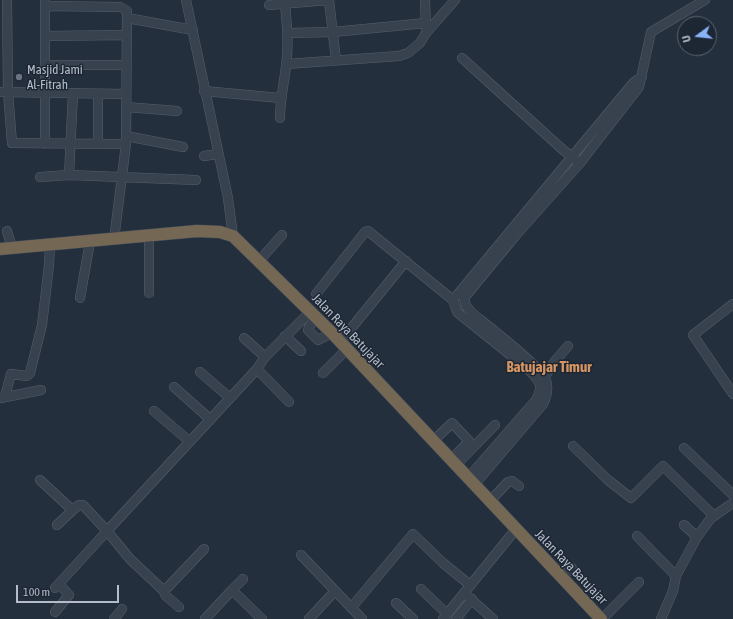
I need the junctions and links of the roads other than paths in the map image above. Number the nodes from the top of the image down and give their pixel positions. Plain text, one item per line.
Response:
1 (7, 0) edge
2 (186, 0) edge
3 (329, 0) edge
4 (424, 0) edge
5 (455, 0) edge
6 (705, 0) edge
7 (45, 3) edge
8 (285, 4) junction
9 (269, 5) dead end
10 (127, 18) junction
11 (426, 23) junction
12 (193, 30) junction
13 (333, 32) junction
14 (288, 33) junction
15 (426, 34) junction
16 (126, 35) junction
17 (46, 36) junction
18 (462, 58) dead end
19 (336, 60) junction
20 (286, 64) junction
21 (45, 65) junction
22 (126, 65) junction
23 (642, 77) junction
24 (204, 91) junction
25 (4, 92) edge
26 (45, 92) junction
27 (73, 93) junction
28 (98, 94) junction
29 (126, 94) junction
30 (280, 98) junction
31 (126, 107) junction
32 (177, 111) dead end
33 (280, 118) dead end
34 (126, 140) junction
35 (72, 143) junction
36 (98, 143) junction
37 (45, 144) junction
38 (183, 147) dead end
39 (218, 154) junction
40 (204, 156) dead end
41 (572, 157) junction
42 (580, 163) junction
43 (69, 175) junction
44 (40, 177) dead end
45 (121, 178) junction
46 (196, 180) dead end
47 (7, 231) dead end
48 (282, 235) dead end
49 (149, 236) junction
50 (234, 238) junction
51 (114, 240) junction
52 (90, 242) junction
53 (50, 245) junction
54 (6, 248) edge
55 (255, 258) junction
56 (406, 261) junction
57 (149, 293) dead end
58 (316, 294) dead end
59 (80, 298) dead end
60 (453, 300) junction
61 (733, 304) edge
62 (313, 315) junction
63 (285, 336) junction
64 (244, 338) dead end
65 (344, 346) junction
66 (568, 346) dead end
67 (301, 351) dead end
68 (265, 357) junction
69 (257, 369) junction
70 (200, 372) dead end
71 (323, 373) dead end
72 (542, 380) junction
73 (174, 387) dead end
74 (41, 390) dead end
75 (733, 394) edge
76 (3, 398) edge
77 (230, 398) junction
78 (289, 402) dead end
79 (154, 411) dead end
80 (210, 419) junction
81 (495, 425) dead end
82 (189, 441) junction
83 (433, 441) junction
84 (573, 446) dead end
85 (684, 448) dead end
86 (454, 462) junction
87 (40, 480) dead end
88 (471, 481) junction
89 (519, 486) dead end
90 (733, 495) edge
91 (490, 501) junction
92 (733, 503) edge
93 (74, 509) junction
94 (714, 516) junction
95 (58, 525) dead end
96 (684, 526) dead end
97 (516, 529) junction
98 (107, 531) junction
99 (637, 536) dead end
100 (697, 537) junction
101 (204, 549) dead end
102 (301, 555) dead end
103 (572, 568) dead end
104 (676, 576) junction
105 (562, 577) junction
106 (244, 579) dead end
107 (639, 582) dead end
108 (470, 585) junction
109 (421, 589) dead end
110 (163, 590) junction
111 (232, 590) junction
112 (335, 591) junction
113 (464, 593) junction
114 (472, 599) junction
115 (396, 603) dead end
116 (179, 607) dead end
117 (351, 608) junction
118 (122, 609) dead end
119 (55, 612) dead end
120 (445, 616) edge
121 (114, 619) edge
122 (205, 619) edge
123 (262, 619) edge
124 (309, 619) edge
125 (362, 619) edge
126 (413, 619) edge
127 (456, 619) edge
128 (493, 619) edge
129 (602, 619) edge
130 (661, 619) edge

1 - 25 street
2 - 12 street
3 - 8 street
3 - 13 street
4 - 11 street
5 - 15 street
6 - 23 street
7 - 10 street
7 - 17 street
8 - 9 street
8 - 14 street
10 - 12 street
10 - 16 street
11 - 13 street
11 - 15 street
12 - 24 street
13 - 14 street
13 - 19 street
14 - 20 street
15 - 19 street
16 - 17 street
16 - 22 street
17 - 21 street
18 - 41 street
19 - 20 street
20 - 30 street
21 - 22 street
21 - 26 street
22 - 29 street
23 - 41 street
23 - 42 street
24 - 30 street
24 - 39 street
25 - 26 street
25 - 37 street
26 - 27 street
26 - 37 street
27 - 28 street
27 - 35 street
28 - 29 street
28 - 36 street
29 - 31 street
30 - 33 street
31 - 32 street
31 - 34 street
34 - 36 street
34 - 38 street
34 - 45 street
35 - 36 street
35 - 37 street
35 - 43 street
39 - 40 street
39 - 50 street
41 - 42 street
41 - 60 street
42 - 72 street
43 - 44 street
43 - 45 street
45 - 46 street
45 - 51 street
47 - 54 street
48 - 55 street
49 - 50 highway
49 - 51 highway
49 - 57 street
50 - 55 highway, Jalan Raya Batujajar
51 - 52 highway
52 - 53 highway
52 - 59 street
53 - 54 highway
53 - 76 street
55 - 62 highway, Jalan Raya Batujajar
56 - 58 street
56 - 60 street
56 - 65 street
60 - 72 street
61 - 75 street
62 - 63 street
62 - 65 highway, Jalan Raya Batujajar
63 - 67 street
63 - 68 street
64 - 68 street
65 - 71 street
65 - 83 highway, Jalan Raya Batujajar
66 - 72 street
68 - 69 street
69 - 77 street
69 - 78 street
70 - 77 street
72 - 88 street
73 - 80 street
74 - 76 street
77 - 80 street
79 - 82 street
80 - 82 street
81 - 86 street
82 - 98 street
83 - 86 highway, Jalan Raya Batujajar
83 - 86 street
84 - 94 street
85 - 90 street
86 - 88 highway, Jalan Raya Batujajar
87 - 93 street
88 - 91 highway, Jalan Raya Batujajar
89 - 91 street
91 - 97 highway, Jalan Raya Batujajar
92 - 94 street
93 - 95 street
93 - 98 street
94 - 100 street
96 - 100 street
97 - 105 highway, Jalan Raya Batujajar
97 - 108 street
98 - 110 street
98 - 119 street
99 - 104 street
100 - 104 street
101 - 110 street
102 - 112 street
103 - 105 street
104 - 130 street
105 - 129 highway, Jalan Raya Batujajar
106 - 111 street
107 - 129 street
108 - 113 street
108 - 117 street
109 - 120 street
110 - 116 street
111 - 122 street
111 - 123 street
112 - 117 street
112 - 124 street
113 - 114 street
113 - 120 street
114 - 127 street
114 - 128 street
115 - 126 street
117 - 125 street
118 - 121 street

